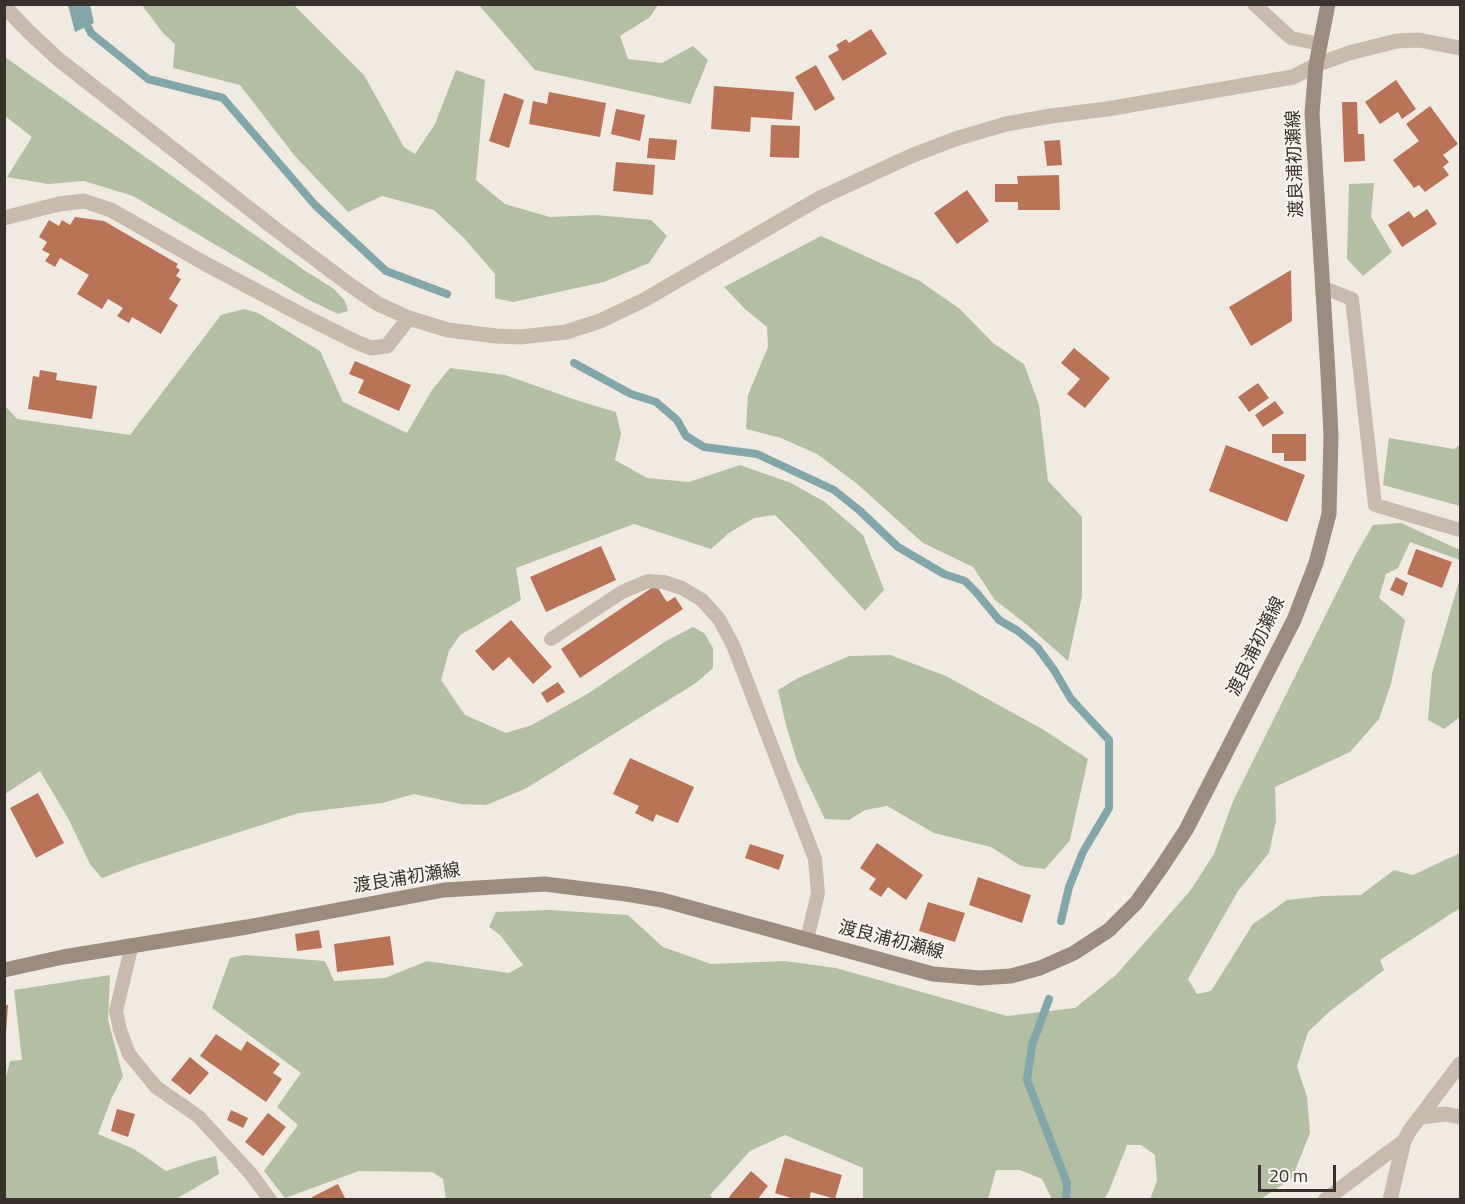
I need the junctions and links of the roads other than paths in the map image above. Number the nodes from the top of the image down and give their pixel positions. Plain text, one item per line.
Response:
1 (1254, 4) edge
2 (1328, 4) edge
3 (4, 6) edge
4 (1320, 45) junction
5 (1460, 47) edge
6 (1316, 66) junction
7 (4, 218) edge
8 (1322, 287) junction
9 (409, 318) junction
10 (1461, 530) edge
11 (551, 639) dead end
12 (807, 939) junction
13 (132, 945) junction
14 (4, 969) edge
15 (1461, 1064) edge
16 (1420, 1117) junction
17 (1461, 1117) edge
18 (1404, 1141) junction
19 (270, 1200) edge
20 (1325, 1200) edge
21 (1389, 1200) edge

1 - 4 lane
2 - 4 main road, 渡良浦初瀬線
3 - 9 street
4 - 6 main road, 渡良浦初瀬線
5 - 6 street
6 - 8 main road, 渡良浦初瀬線
6 - 9 street
7 - 9 street
8 - 10 lane
8 - 12 main road, 渡良浦初瀬線
11 - 12 lane
12 - 13 main road, 渡良浦初瀬線
13 - 14 main road, 渡良浦初瀬線
13 - 19 lane
15 - 16 street
16 - 17 street
16 - 18 street
18 - 20 street
18 - 21 street

